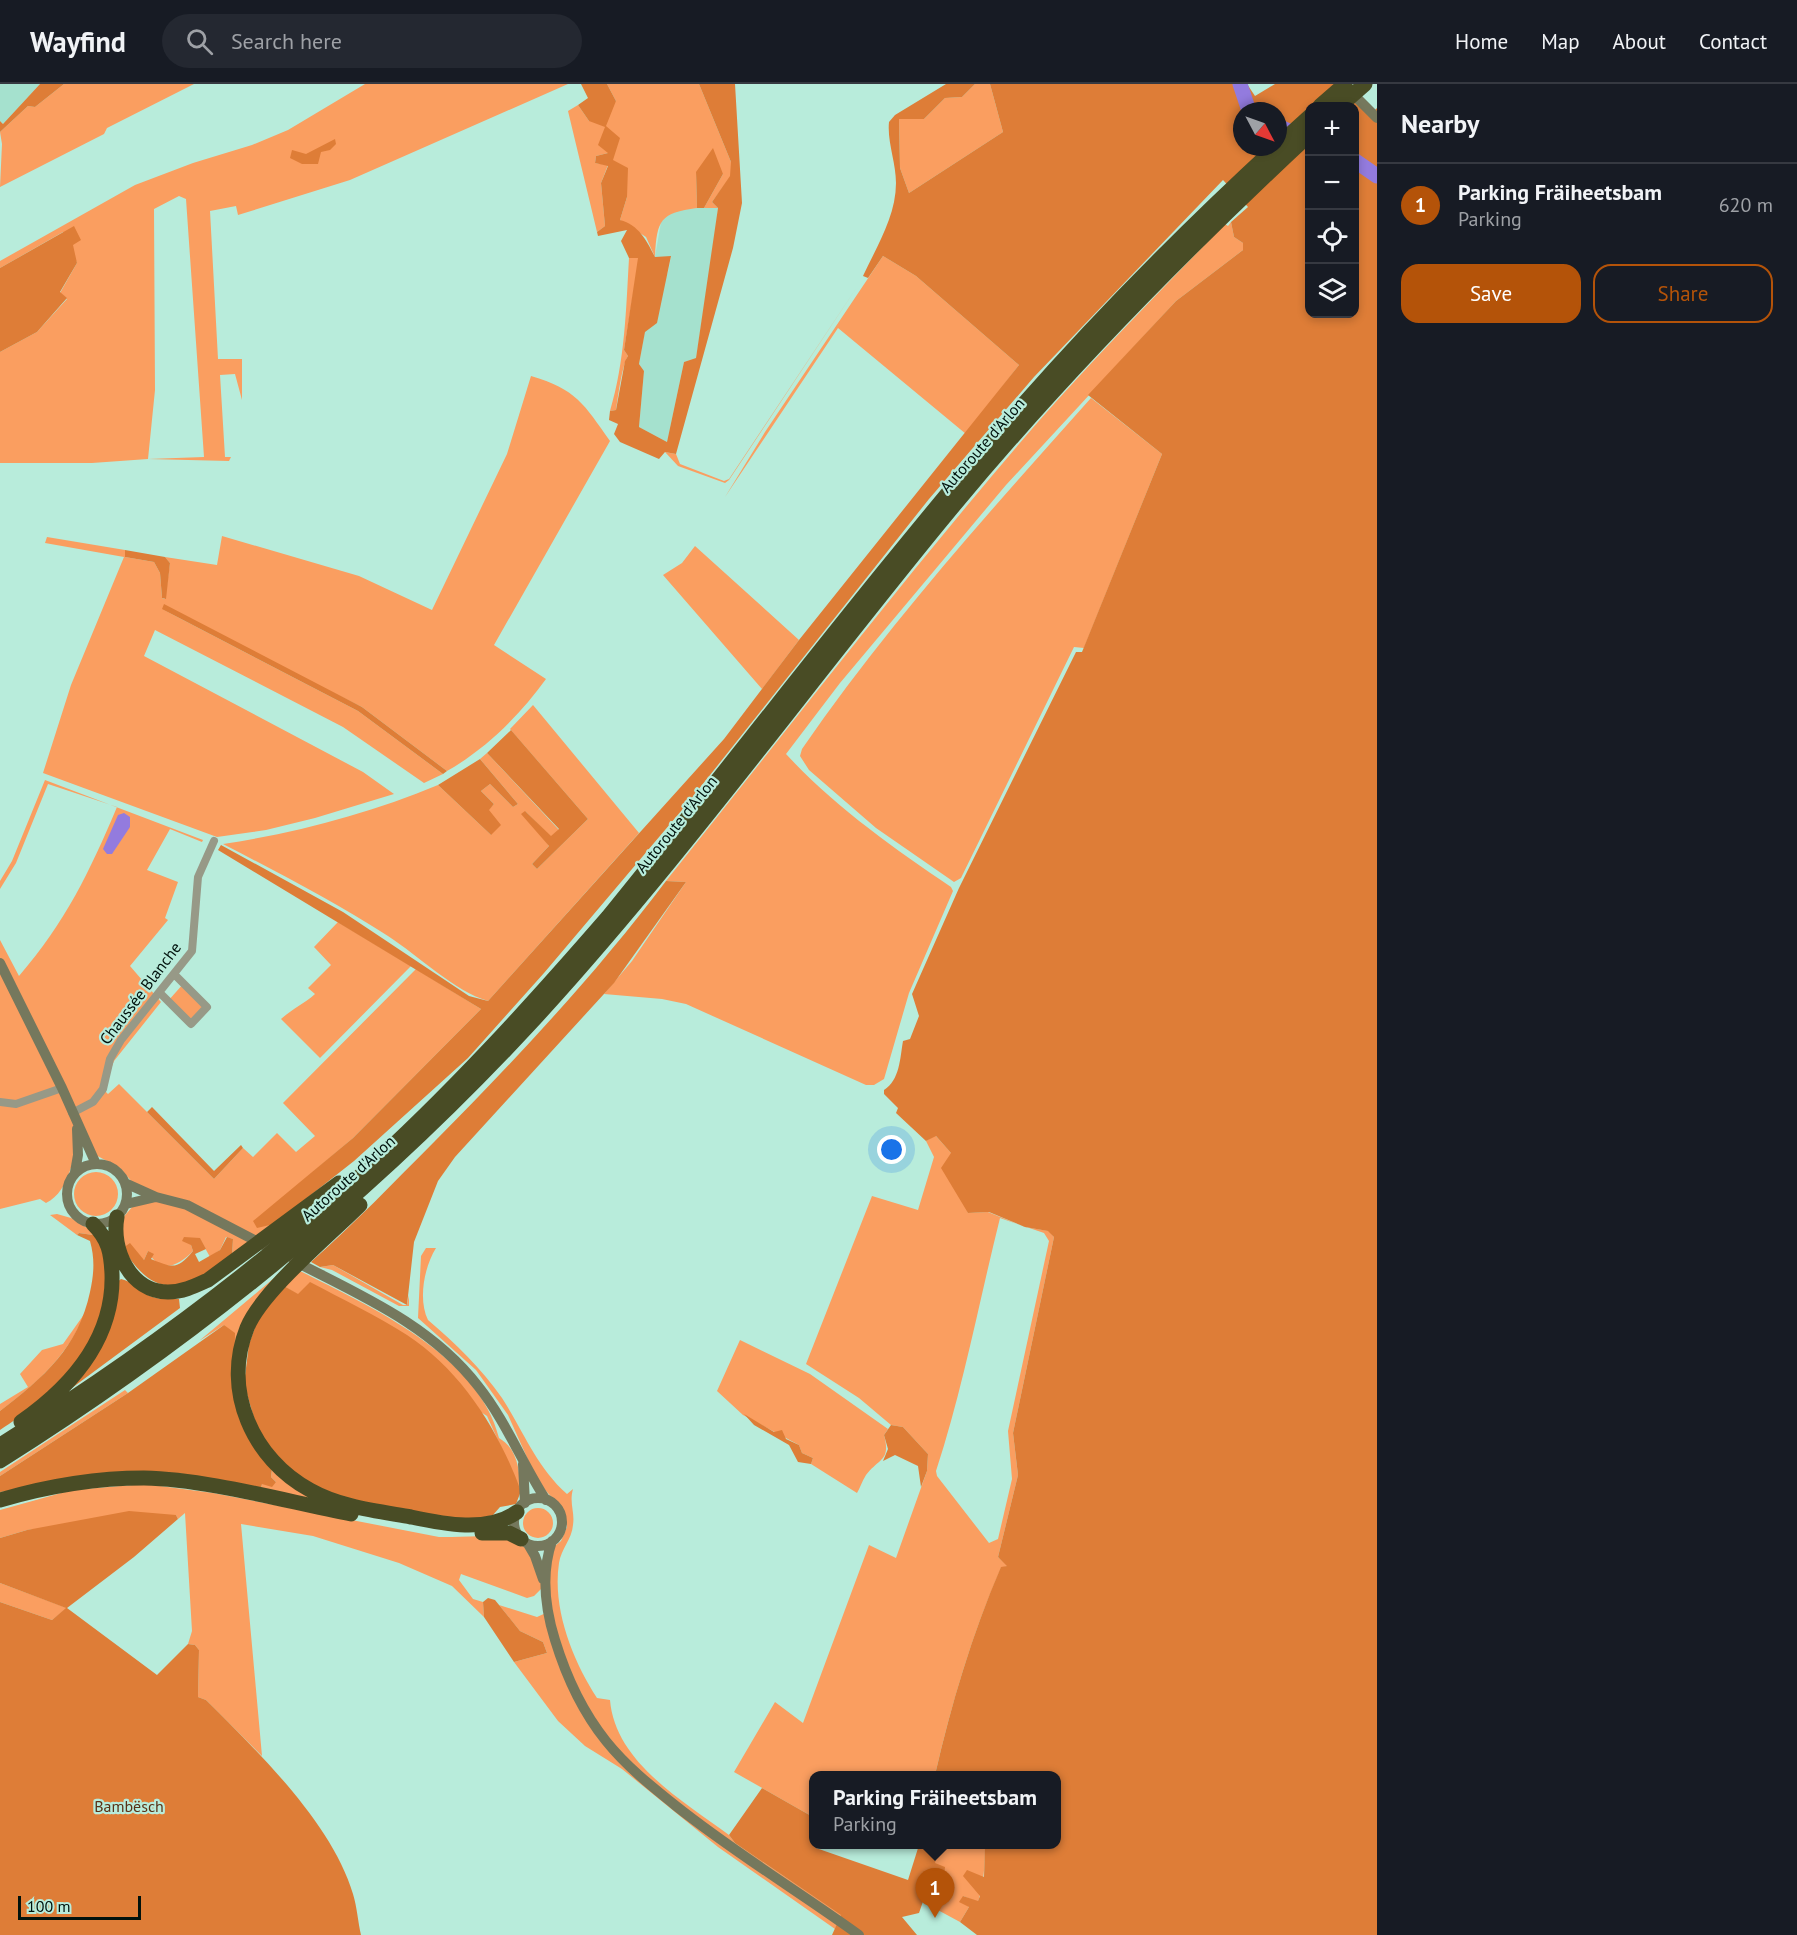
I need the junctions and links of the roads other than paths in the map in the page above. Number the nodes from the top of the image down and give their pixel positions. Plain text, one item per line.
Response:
1 (1344, 84) edge
2 (1365, 84) edge
3 (1324, 102) edge
4 (1345, 102) edge
5 (1377, 117) edge
6 (1305, 121) edge
7 (1287, 137) edge
8 (1305, 138) edge
9 (1268, 156) edge
10 (1215, 213) junction
11 (214, 841) dead end
12 (0, 963) edge
13 (176, 975) junction
14 (160, 993) junction
15 (62, 1088) junction
16 (0, 1102) edge
17 (72, 1113) junction
18 (77, 1126) junction
19 (412, 1144) junction
20 (96, 1164) junction
21 (75, 1172) junction
22 (360, 1176) junction
23 (125, 1183) junction
24 (156, 1197) junction
25 (121, 1210) junction
26 (93, 1224) junction
27 (0, 1436) edge
28 (0, 1445) edge
29 (0, 1461) edge
30 (523, 1461) junction
31 (0, 1500) edge
32 (546, 1500) junction
33 (521, 1507) junction
34 (525, 1541) junction
35 (552, 1541) junction
36 (545, 1585) junction
37 (859, 1935) edge

1 - 3 highway
1 - 5 main road
2 - 4 highway
6 - 7 highway, Autoroute d'Arlon
8 - 10 highway, Autoroute d'Arlon
9 - 10 highway, Autoroute d'Arlon
10 - 19 highway, Autoroute d'Arlon
10 - 22 highway, Autoroute d'Arlon
11 - 13 street, Chaussée Blanche
12 - 15 main road
13 - 14 street, Chaussée Blanche
13 - 14 street
14 - 17 street, Chaussée Blanche
15 - 16 street
15 - 17 main road
17 - 18 main road
18 - 20 main road
18 - 21 main road
19 - 29 highway, Autoroute d'Arlon
19 - 33 highway
20 - 21 main road
20 - 23 main road
21 - 26 main road
22 - 25 highway
22 - 28 highway, Autoroute d'Arlon
23 - 24 main road
23 - 25 main road
24 - 25 main road
24 - 30 main road
25 - 26 main road
26 - 27 highway
30 - 32 main road
30 - 33 main road
31 - 34 highway
32 - 33 main road
32 - 35 main road
33 - 34 main road
34 - 35 main road
34 - 36 main road
35 - 36 main road
36 - 37 main road

